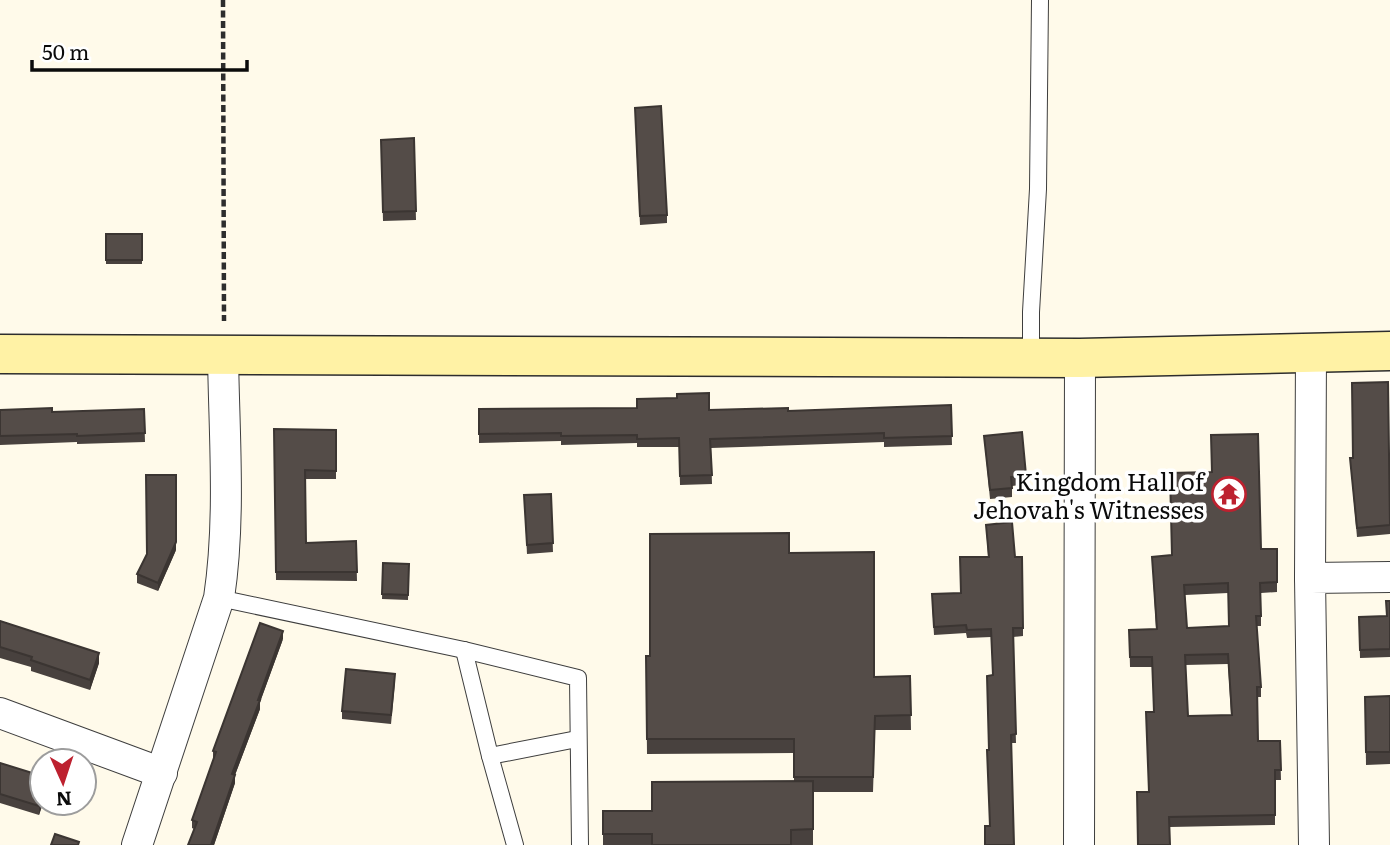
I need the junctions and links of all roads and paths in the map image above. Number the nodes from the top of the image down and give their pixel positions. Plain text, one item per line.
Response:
1 (223, 0) edge
2 (1040, 0) edge
3 (1390, 351) edge
4 (1311, 352) junction
5 (0, 354) edge
6 (223, 354) junction
7 (1031, 358) junction
8 (1080, 358) junction
9 (1390, 577) edge
10 (1310, 578) junction
11 (219, 598) junction
12 (464, 650) junction
13 (0, 713) edge
14 (577, 740) junction
15 (490, 756) junction
16 (162, 773) junction
17 (137, 845) edge
18 (515, 845) edge
19 (580, 845) edge
20 (1079, 845) edge
21 (1314, 845) edge

1 - 6 path
2 - 7 lane
3 - 4 street
4 - 8 street
4 - 10 street
5 - 6 street
6 - 7 street
6 - 11 street
7 - 8 street
8 - 20 street
9 - 10 street
10 - 21 street
11 - 12 lane
11 - 16 street
12 - 14 lane
12 - 15 lane
13 - 16 street
14 - 15 lane
14 - 19 lane
15 - 18 lane
16 - 17 street

